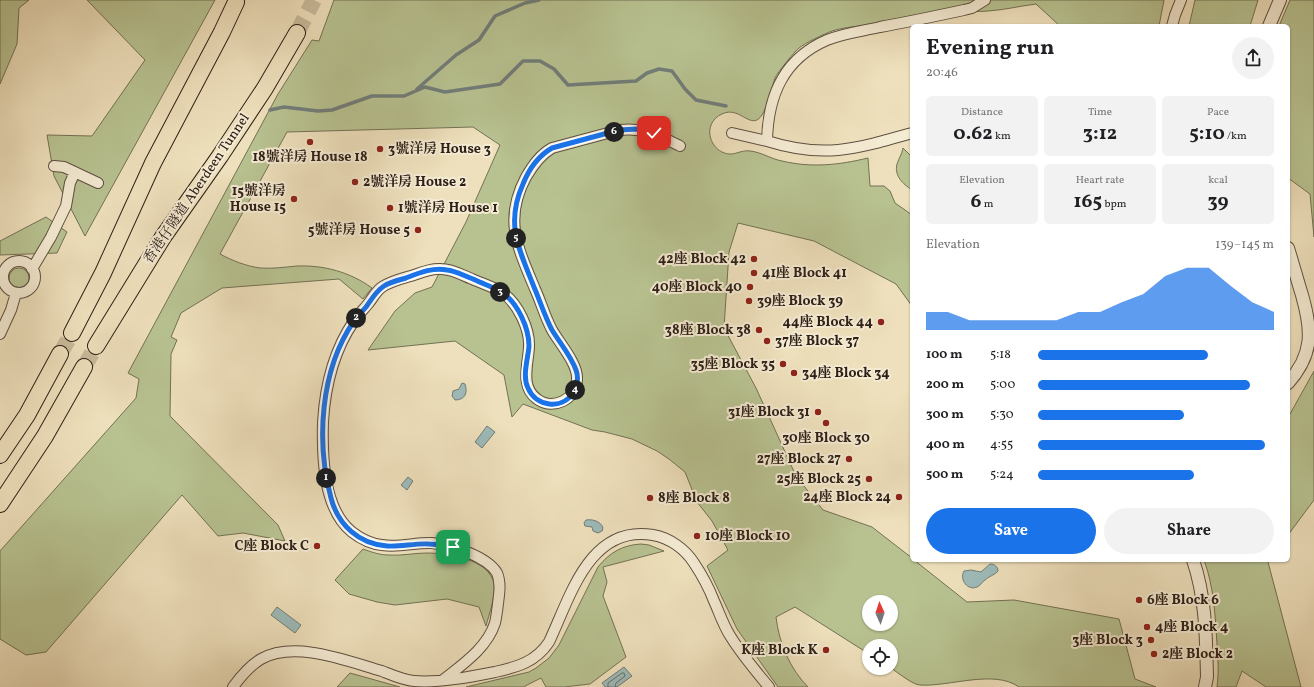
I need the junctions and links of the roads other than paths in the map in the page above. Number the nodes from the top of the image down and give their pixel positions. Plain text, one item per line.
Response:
1 (985, 0) edge
2 (1181, 0) edge
3 (1274, 0) edge
4 (1280, 0) edge
5 (236, 2) dead end
6 (1271, 20) edge
7 (1173, 24) edge
8 (298, 33) tunnel mouth
9 (732, 133) dead end
10 (910, 134) edge
11 (767, 141) junction
12 (680, 146) dead end
13 (54, 166) dead end
14 (75, 172) junction
15 (98, 184) dead end
16 (1290, 255) edge
17 (32, 269) junction
18 (16, 293) junction
19 (72, 333) tunnel mouth
20 (0, 334) edge
21 (96, 346) tunnel mouth
22 (60, 354) tunnel mouth
23 (84, 368) tunnel mouth
24 (1290, 381) edge
25 (0, 454) edge
26 (0, 504) edge
27 (1194, 562) edge
28 (444, 680) junction
29 (234, 687) edge
30 (769, 687) edge
31 (1206, 687) edge

1 - 11 street
2 - 7 street
3 - 6 street
4 - 6 street
5 - 19 highway
8 - 21 highway, 香港仔隧道 Aberdeen Tunnel
9 - 11 street
10 - 11 street
12 - 28 street
13 - 14 street
14 - 15 street
14 - 17 street
16 - 24 street
17 - 18 street
17 - 18 street
18 - 20 street
22 - 25 highway
23 - 26 highway
27 - 31 street
28 - 29 street
28 - 30 street

